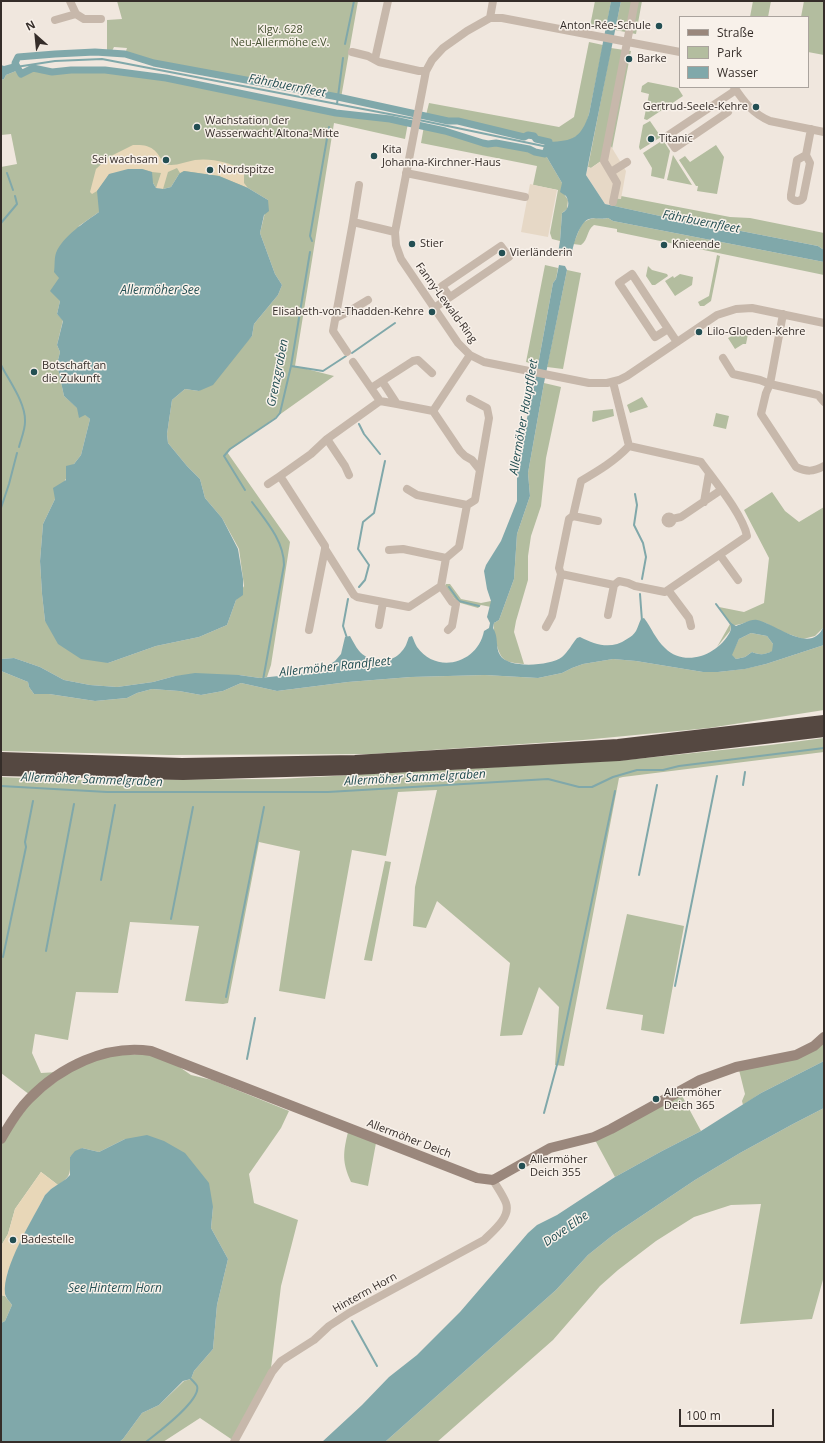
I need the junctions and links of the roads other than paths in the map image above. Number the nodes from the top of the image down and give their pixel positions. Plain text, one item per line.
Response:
1 (70, 1) edge
2 (388, 1) edge
3 (493, 1) edge
4 (635, 1) edge
5 (76, 14) junction
6 (490, 18) junction
7 (101, 19) dead end
8 (55, 20) dead end
9 (627, 42) junction
10 (352, 52) dead end
11 (679, 52) edge
12 (375, 58) junction
13 (426, 71) junction
14 (735, 88) edge
15 (720, 101) junction
16 (811, 129) junction
17 (824, 132) edge
18 (806, 155) junction
19 (627, 162) dead end
20 (611, 172) junction
21 (406, 173) junction
22 (359, 185) dead end
23 (525, 197) dead end
24 (612, 202) dead end
25 (353, 222) junction
26 (395, 232) junction
27 (450, 297) junction
28 (339, 298) junction
29 (368, 300) dead end
30 (434, 308) junction
31 (348, 312) junction
32 (783, 314) junction
33 (336, 318) junction
34 (824, 323) edge
35 (668, 329) junction
36 (677, 342) junction
37 (347, 352) dead end
38 (470, 355) junction
39 (723, 358) dead end
40 (353, 362) dead end
41 (432, 373) dead end
42 (382, 381) junction
43 (613, 382) junction
44 (770, 384) junction
45 (371, 388) junction
46 (470, 399) dead end
47 (380, 401) junction
48 (824, 402) edge
49 (397, 404) junction
50 (433, 411) junction
51 (327, 440) junction
52 (629, 446) junction
53 (824, 466) edge
54 (480, 470) junction
55 (709, 472) junction
56 (349, 475) dead end
57 (280, 476) junction
58 (268, 484) dead end
59 (407, 489) dead end
60 (721, 490) junction
61 (704, 502) junction
62 (467, 505) junction
63 (573, 516) junction
64 (672, 519) dead end
65 (598, 521) dead end
66 (325, 549) junction
67 (389, 550) dead end
68 (720, 555) junction
69 (446, 558) junction
70 (561, 574) junction
71 (738, 580) dead end
72 (614, 585) junction
73 (441, 586) junction
74 (668, 590) junction
75 (382, 602) junction
76 (608, 615) dead end
77 (379, 625) dead end
78 (691, 626) dead end
79 (546, 627) dead end
80 (309, 630) dead end
81 (448, 630) dead end
82 (824, 721) edge
83 (824, 731) edge
84 (1, 758) edge
85 (1, 770) edge
86 (824, 1037) edge
87 (1, 1139) edge
88 (493, 1180) junction
89 (234, 1442) edge

1 - 5 street
2 - 12 street
3 - 6 street
4 - 9 street
5 - 7 street
5 - 8 street
6 - 9 street
6 - 13 street, Fanny-Lewald-Ring
9 - 11 street
9 - 20 street
10 - 12 street
12 - 13 street
13 - 21 street, Fanny-Lewald-Ring
14 - 15 street
14 - 16 street
15 - 15 street
16 - 17 street
16 - 18 street
18 - 18 street
19 - 20 street
20 - 24 street
21 - 23 street
21 - 26 street, Fanny-Lewald-Ring
22 - 25 street
25 - 26 street
25 - 28 street
26 - 30 street, Fanny-Lewald-Ring
27 - 27 street
27 - 30 street
28 - 31 street
28 - 33 street
29 - 31 street
30 - 38 street, Fanny-Lewald-Ring
31 - 33 street
32 - 34 street, Fanny-Lewald-Ring
32 - 36 street, Fanny-Lewald-Ring
32 - 44 street
33 - 37 street
35 - 35 street
35 - 36 street
36 - 43 street, Fanny-Lewald-Ring
38 - 43 street, Fanny-Lewald-Ring
38 - 50 street
39 - 44 street
40 - 45 street
41 - 42 street
42 - 45 street
42 - 49 street
43 - 52 street
44 - 48 street
44 - 53 street
45 - 47 street
46 - 54 street
47 - 49 street
47 - 51 street
49 - 50 street
50 - 54 street
51 - 56 street
51 - 57 street
52 - 55 street
52 - 63 street
54 - 62 street
55 - 60 street
55 - 61 street
57 - 58 street
57 - 66 street
59 - 62 street
60 - 61 street
60 - 68 street
61 - 64 street
62 - 69 street
63 - 65 street
63 - 70 street
66 - 75 street
66 - 80 street
67 - 69 street
68 - 71 street
68 - 74 street
69 - 73 street
70 - 72 street
70 - 79 street
72 - 74 street
72 - 76 street
73 - 75 street
73 - 81 street
74 - 78 street
75 - 77 street
82 - 84 highway
83 - 85 highway
86 - 88 street
87 - 88 street, Allermöher Deich
88 - 89 street, Hinterm Horn

